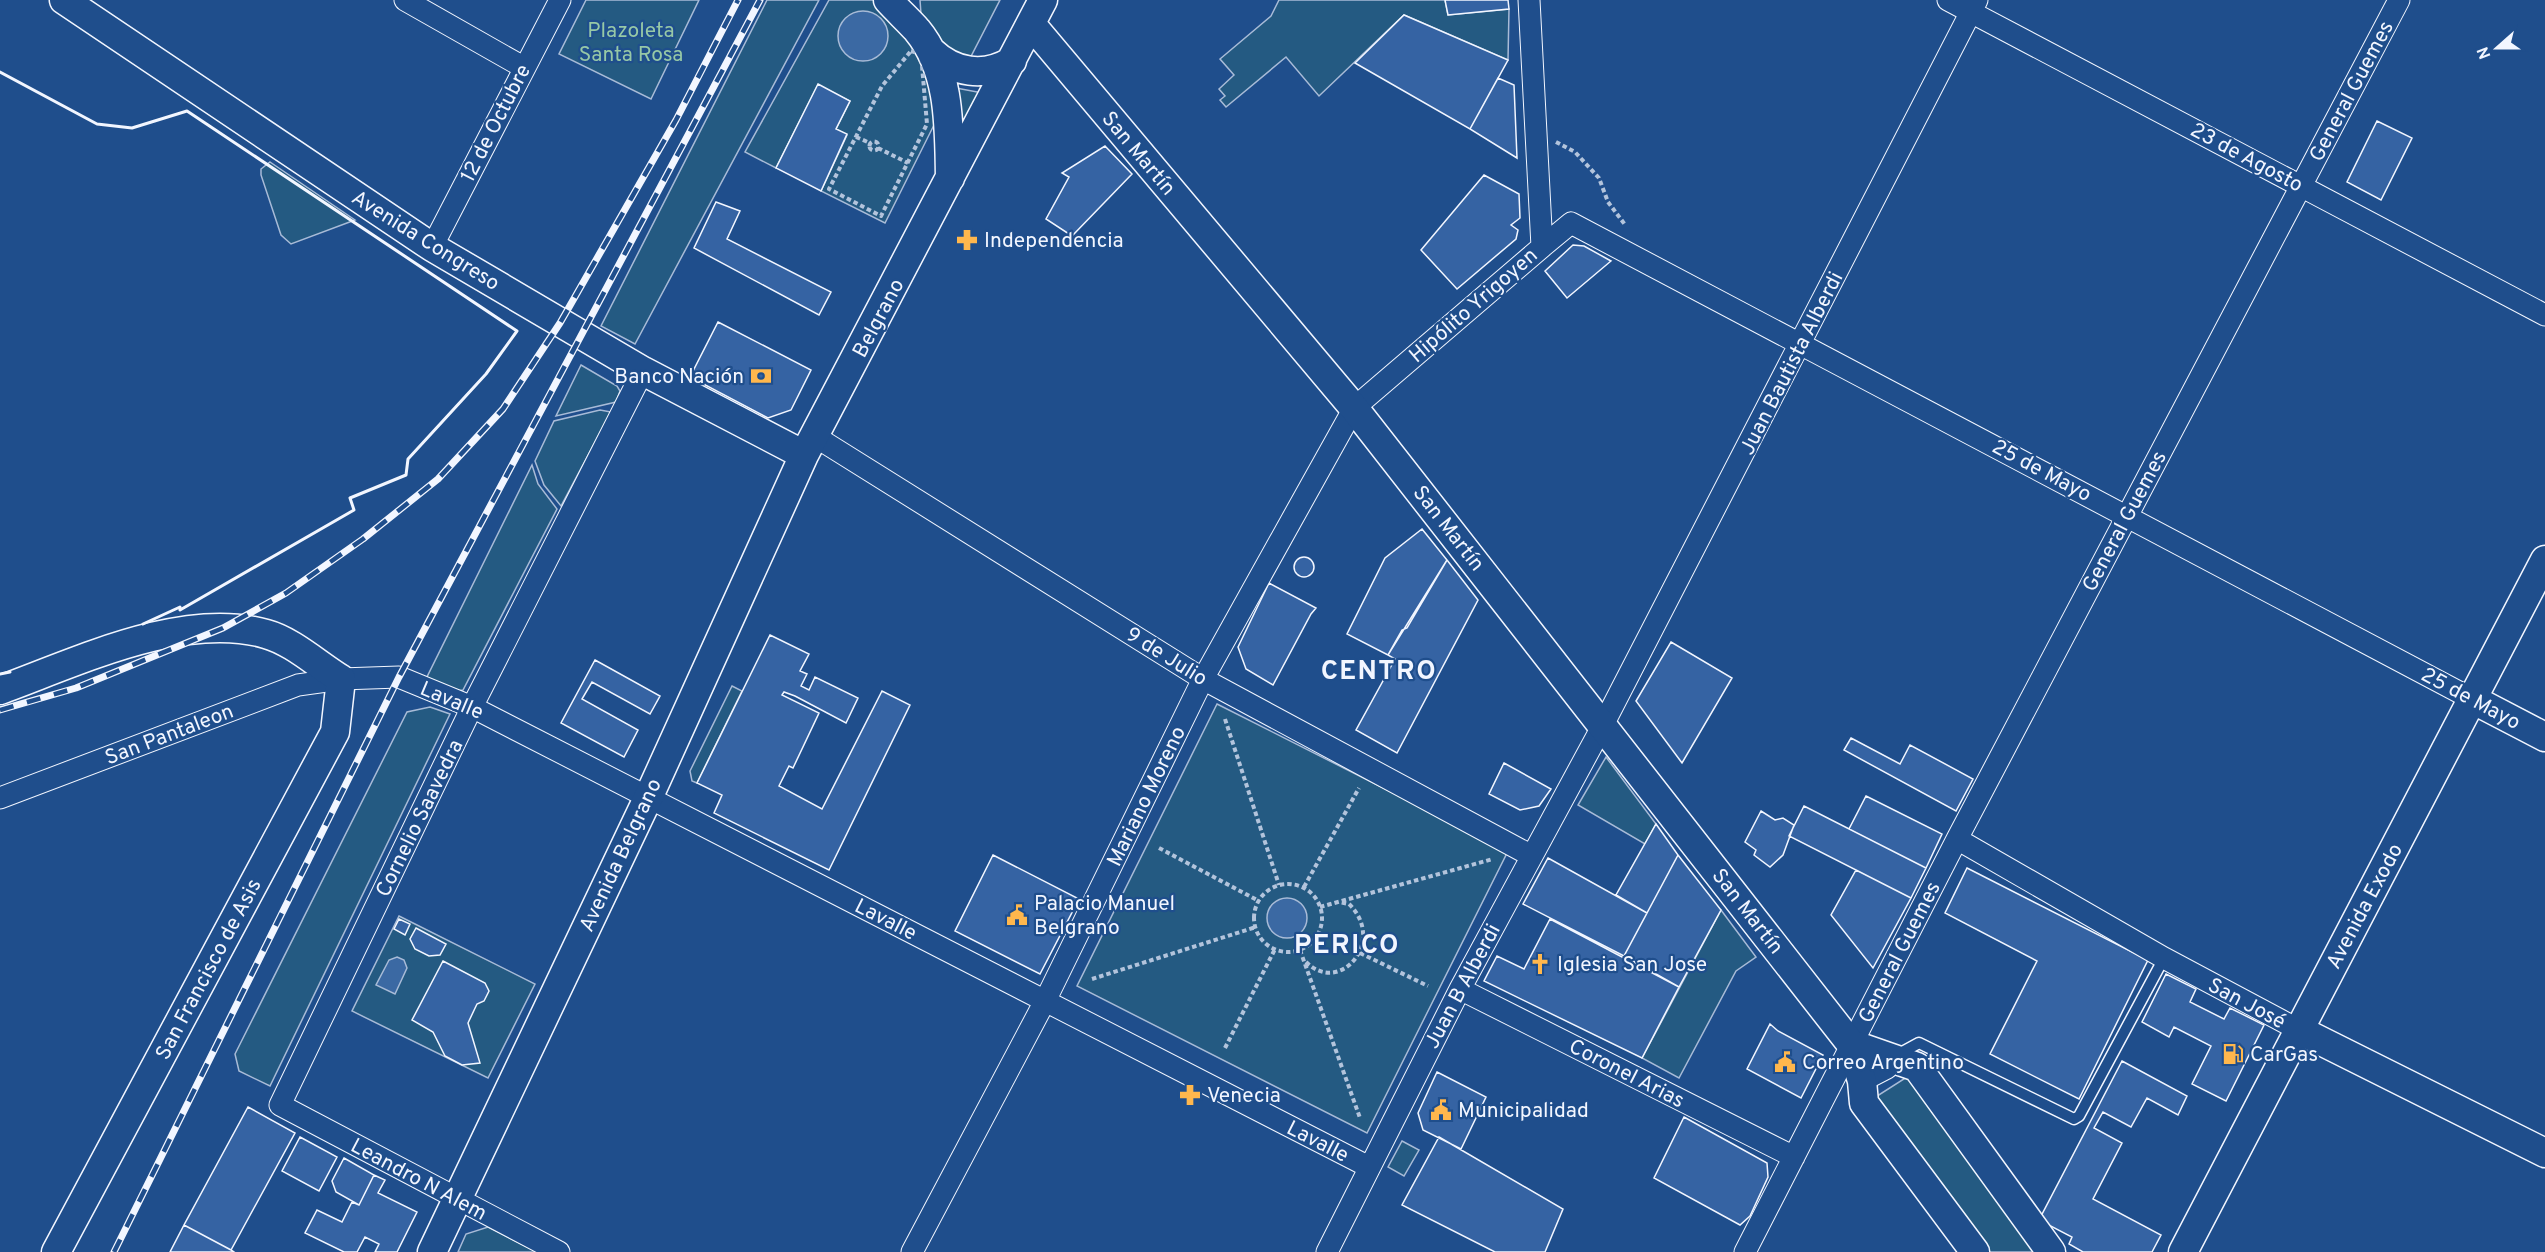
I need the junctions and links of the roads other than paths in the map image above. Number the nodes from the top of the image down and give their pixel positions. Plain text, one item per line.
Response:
1 (64, 0) edge
2 (405, 0) edge
3 (560, 0) edge
4 (888, 0) edge
5 (915, 0) edge
6 (1529, 0) edge
7 (1948, 0) edge
8 (2399, 0) edge
9 (1973, 6) edge
10 (1039, 7) edge
11 (925, 42) junction
12 (1012, 61) junction
13 (523, 67) junction
14 (950, 180) junction
15 (2302, 185) junction
16 (1542, 211) junction
17 (1571, 223) junction
18 (432, 247) junction
19 (1542, 247) junction
20 (2545, 315) edge
21 (1801, 343) junction
22 (643, 371) junction
23 (1354, 408) junction
24 (810, 446) junction
25 (2128, 515) junction
26 (2545, 560) edge
27 (399, 677) joint
28 (1203, 679) junction
29 (341, 680) junction
30 (0, 690) edge
31 (2472, 699) junction
32 (472, 707) junction
33 (1603, 724) junction
34 (2545, 737) edge
35 (648, 796) junction
36 (0, 798) edge
37 (1957, 838) junction
38 (1530, 855) junction
39 (2164, 958) junction
40 (1460, 989) junction
41 (1046, 1001) junction
42 (2299, 1030) junction
43 (1851, 1044) junction
44 (1891, 1059) junction
45 (1862, 1082) junction
46 (280, 1105) joint
47 (2545, 1153) edge
48 (1794, 1157) junction
49 (1369, 1167) junction
50 (456, 1200) junction
51 (56, 1252) edge
52 (432, 1252) edge
53 (559, 1252) edge
54 (912, 1252) edge
55 (1327, 1252) edge
56 (1745, 1252) edge
57 (1975, 1252) edge
58 (2051, 1252) edge
59 (2183, 1252) edge

1 - 18 main road, Avenida Congreso
2 - 13 street
3 - 13 street, 12 de Octubre
4 - 11 main road, Belgrano
5 - 11 main road
6 - 16 street, Hipólito Yrigoyen
7 - 9 street, 23 de Agosto
8 - 15 street, General Guemes
9 - 15 street, 23 de Agosto
9 - 21 street, Juan Bautista Alberdi
10 - 12 main road, Belgrano
10 - 23 main road, San Martín
11 - 12 main road
11 - 14 main road, Belgrano
12 - 14 main road, Belgrano
13 - 18 street, 12 de Octubre
14 - 24 main road, Belgrano
15 - 20 street, 23 de Agosto
15 - 25 street, General Guemes
16 - 17 street, 25 de Mayo
16 - 19 street, Hipólito Yrigoyen
17 - 19 street
17 - 21 street, 25 de Mayo
18 - 22 main road, Avenida Congreso
19 - 23 street, Hipólito Yrigoyen
21 - 25 street, 25 de Mayo
21 - 33 street, Juan Bautista Alberdi
22 - 24 main road, Avenida Congreso
22 - 32 street, Cornelio Saavedra
23 - 28 street, Mariano Moreno
23 - 33 main road, San Martín
24 - 28 street, 9 de Julio
24 - 35 main road, Avenida Belgrano
25 - 31 street, 25 de Mayo
25 - 37 street, General Guemes
26 - 31 main road, Avenida Exodo
27 - 29 street, San Pantaleon
27 - 32 street, Lavalle
28 - 38 street, 9 de Julio
28 - 41 street, Mariano Moreno
29 - 30 main road
29 - 36 street, San Pantaleon
29 - 51 main road, San Francisco de Asis
31 - 34 main road, 25 de Mayo
31 - 42 main road, Avenida Exodo
32 - 35 street, Lavalle
32 - 46 street, Cornelio Saavedra
33 - 38 street, Juan B Alberdi
33 - 43 main road, San Martín
35 - 41 street, Lavalle
35 - 50 main road, Avenida Belgrano
37 - 39 street, San José
37 - 43 street, General Guemes
38 - 40 street, Juan B Alberdi
39 - 42 street, San José
39 - 44 lane
40 - 48 street, Coronel Arias
40 - 49 street, Juan B Alberdi
41 - 49 street, Lavalle
41 - 54 street, Mariano Moreno
42 - 47 main road, San José
42 - 59 main road, Avenida Exodo
43 - 44 main road
43 - 45 main road, San Martín
43 - 48 street, General Guemes
44 - 45 street
44 - 58 main road
45 - 57 main road, San Martín
46 - 50 street, Leandro N Alem
48 - 56 street, General Guemes
49 - 55 street, Juan B Alberdi
50 - 52 main road, Avenida Belgrano
50 - 53 street, Leandro N Alem

